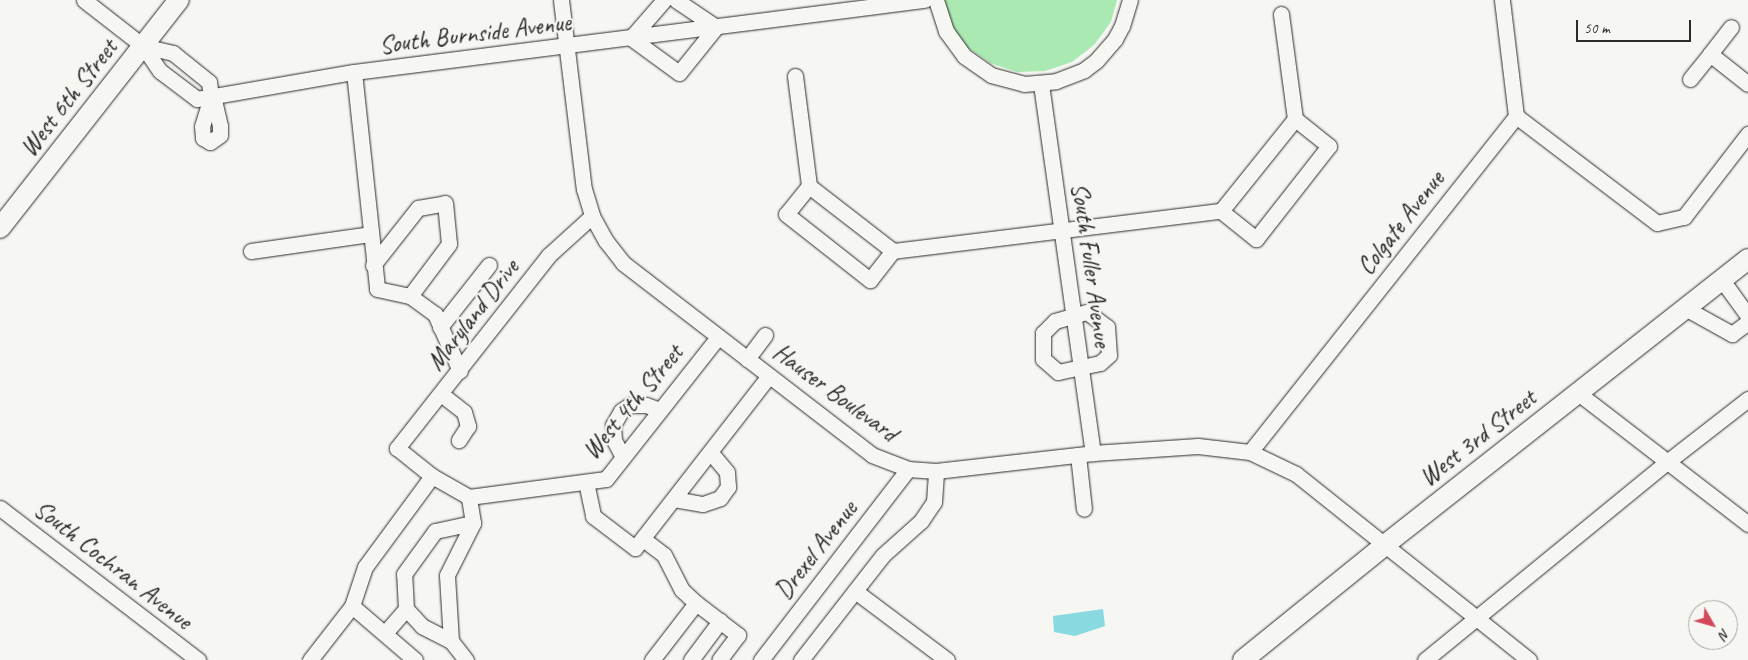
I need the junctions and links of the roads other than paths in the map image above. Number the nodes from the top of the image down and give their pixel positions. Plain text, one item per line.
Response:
1 (84, 0) edge
2 (179, 0) edge
3 (561, 0) edge
4 (664, 0) edge
5 (676, 0) edge
6 (924, 0) edge
7 (936, 0) edge
8 (1130, 0) edge
9 (1502, 0) edge
10 (1281, 14) dead end
11 (716, 27) junction
12 (1731, 27) dead end
13 (631, 38) junction
14 (143, 46) junction
15 (567, 46) junction
16 (1710, 54) junction
17 (354, 72) junction
18 (795, 76) dead end
19 (1690, 79) dead end
20 (1041, 84) junction
21 (1748, 84) edge
22 (212, 96) junction
23 (1516, 116) junction
24 (1295, 119) junction
25 (1748, 134) edge
26 (809, 186) junction
27 (1221, 211) junction
28 (592, 216) junction
29 (0, 227) edge
30 (1062, 229) junction
31 (370, 234) junction
32 (251, 251) dead end
33 (893, 251) junction
34 (1748, 259) edge
35 (373, 265) junction
36 (489, 265) dead end
37 (1722, 280) junction
38 (410, 296) junction
39 (1686, 308) junction
40 (1074, 314) junction
41 (1748, 316) edge
42 (1748, 322) edge
43 (440, 327) junction
44 (765, 335) dead end
45 (718, 337) junction
46 (747, 359) junction
47 (1081, 366) junction
48 (460, 371) junction
49 (769, 376) junction
50 (1578, 393) junction
51 (441, 394) junction
52 (1748, 399) edge
53 (660, 410) junction
54 (459, 440) dead end
55 (712, 451) junction
56 (1250, 452) junction
57 (1085, 454) junction
58 (623, 457) junction
59 (1666, 462) junction
60 (908, 469) junction
61 (936, 471) junction
62 (432, 476) junction
63 (586, 482) junction
64 (469, 498) junction
65 (674, 498) junction
66 (0, 508) edge
67 (1084, 509) dead end
68 (473, 523) junction
69 (1748, 524) edge
70 (643, 539) junction
71 (1386, 544) junction
72 (855, 591) junction
73 (696, 603) junction
74 (352, 606) junction
75 (406, 609) junction
76 (1478, 619) junction
77 (720, 622) junction
78 (385, 633) junction
79 (451, 641) junction
80 (198, 660) edge
81 (310, 660) edge
82 (416, 660) edge
83 (466, 660) edge
84 (652, 660) edge
85 (690, 660) edge
86 (719, 660) edge
87 (761, 660) edge
88 (801, 660) edge
89 (947, 660) edge
90 (1243, 660) edge
91 (1425, 660) edge
92 (1529, 660) edge

1 - 14 street, South Burnside Avenue
2 - 14 main road, West 6th Street
3 - 15 street, Hauser Boulevard
4 - 13 street
5 - 11 street
6 - 11 street, South Burnside Avenue
7 - 20 street
8 - 20 street
9 - 23 street
10 - 24 street
11 - 13 street, South Burnside Avenue
11 - 13 street
12 - 16 street
13 - 15 street, South Burnside Avenue
14 - 22 street, South Burnside Avenue
14 - 22 street, South Burnside Avenue
14 - 29 main road, West 6th Street
15 - 17 street, South Burnside Avenue
15 - 28 street, Hauser Boulevard
16 - 19 street
16 - 21 street
17 - 22 street, South Burnside Avenue
17 - 31 street
18 - 26 street
20 - 30 street, South Fuller Avenue
23 - 25 street
23 - 56 street, Colgate Avenue
24 - 27 street
24 - 27 street
26 - 33 street
26 - 33 street
27 - 30 street
28 - 45 street, Hauser Boulevard
28 - 48 street, Maryland Drive
30 - 33 street
30 - 40 street, South Fuller Avenue
31 - 32 street
31 - 35 street
34 - 37 main road, West 3rd Street
35 - 38 street
35 - 38 street
36 - 43 street
37 - 39 main road, West 3rd Street
37 - 41 street
38 - 43 street
39 - 42 street
39 - 50 main road, West 3rd Street
40 - 47 street, South Fuller Avenue
40 - 47 street
40 - 47 street
43 - 48 street
44 - 46 street
45 - 46 street, Hauser Boulevard
45 - 53 street, West 4th Street
46 - 49 street, Hauser Boulevard
47 - 57 street, South Fuller Avenue
48 - 51 street, Maryland Drive
49 - 55 street
49 - 60 street, Hauser Boulevard
50 - 59 street
50 - 71 main road, West 3rd Street
51 - 54 street
51 - 62 street, Maryland Drive
52 - 59 street
53 - 58 street, West 4th Street
53 - 58 street
55 - 65 street
55 - 65 street
56 - 57 street, Hauser Boulevard
56 - 71 street, Hauser Boulevard
57 - 61 street, Hauser Boulevard
57 - 67 street, South Fuller Avenue
58 - 63 street, West 4th Street
59 - 69 street
59 - 76 street
60 - 61 street, Hauser Boulevard
60 - 87 street, Drexel Avenue
61 - 72 street
62 - 64 street
62 - 74 street
63 - 64 street, West 4th Street
63 - 70 street
64 - 68 street
65 - 70 street
66 - 80 street, South Cochran Avenue
68 - 75 street
68 - 79 street
70 - 73 street
71 - 76 street, Hauser Boulevard
71 - 90 main road, West 3rd Street
72 - 88 street
72 - 89 street
73 - 77 street
73 - 84 street
74 - 78 street
74 - 81 street
75 - 78 street
75 - 79 street
76 - 91 street
76 - 92 street, Hauser Boulevard
77 - 85 street
77 - 86 street
78 - 82 street
79 - 83 street

